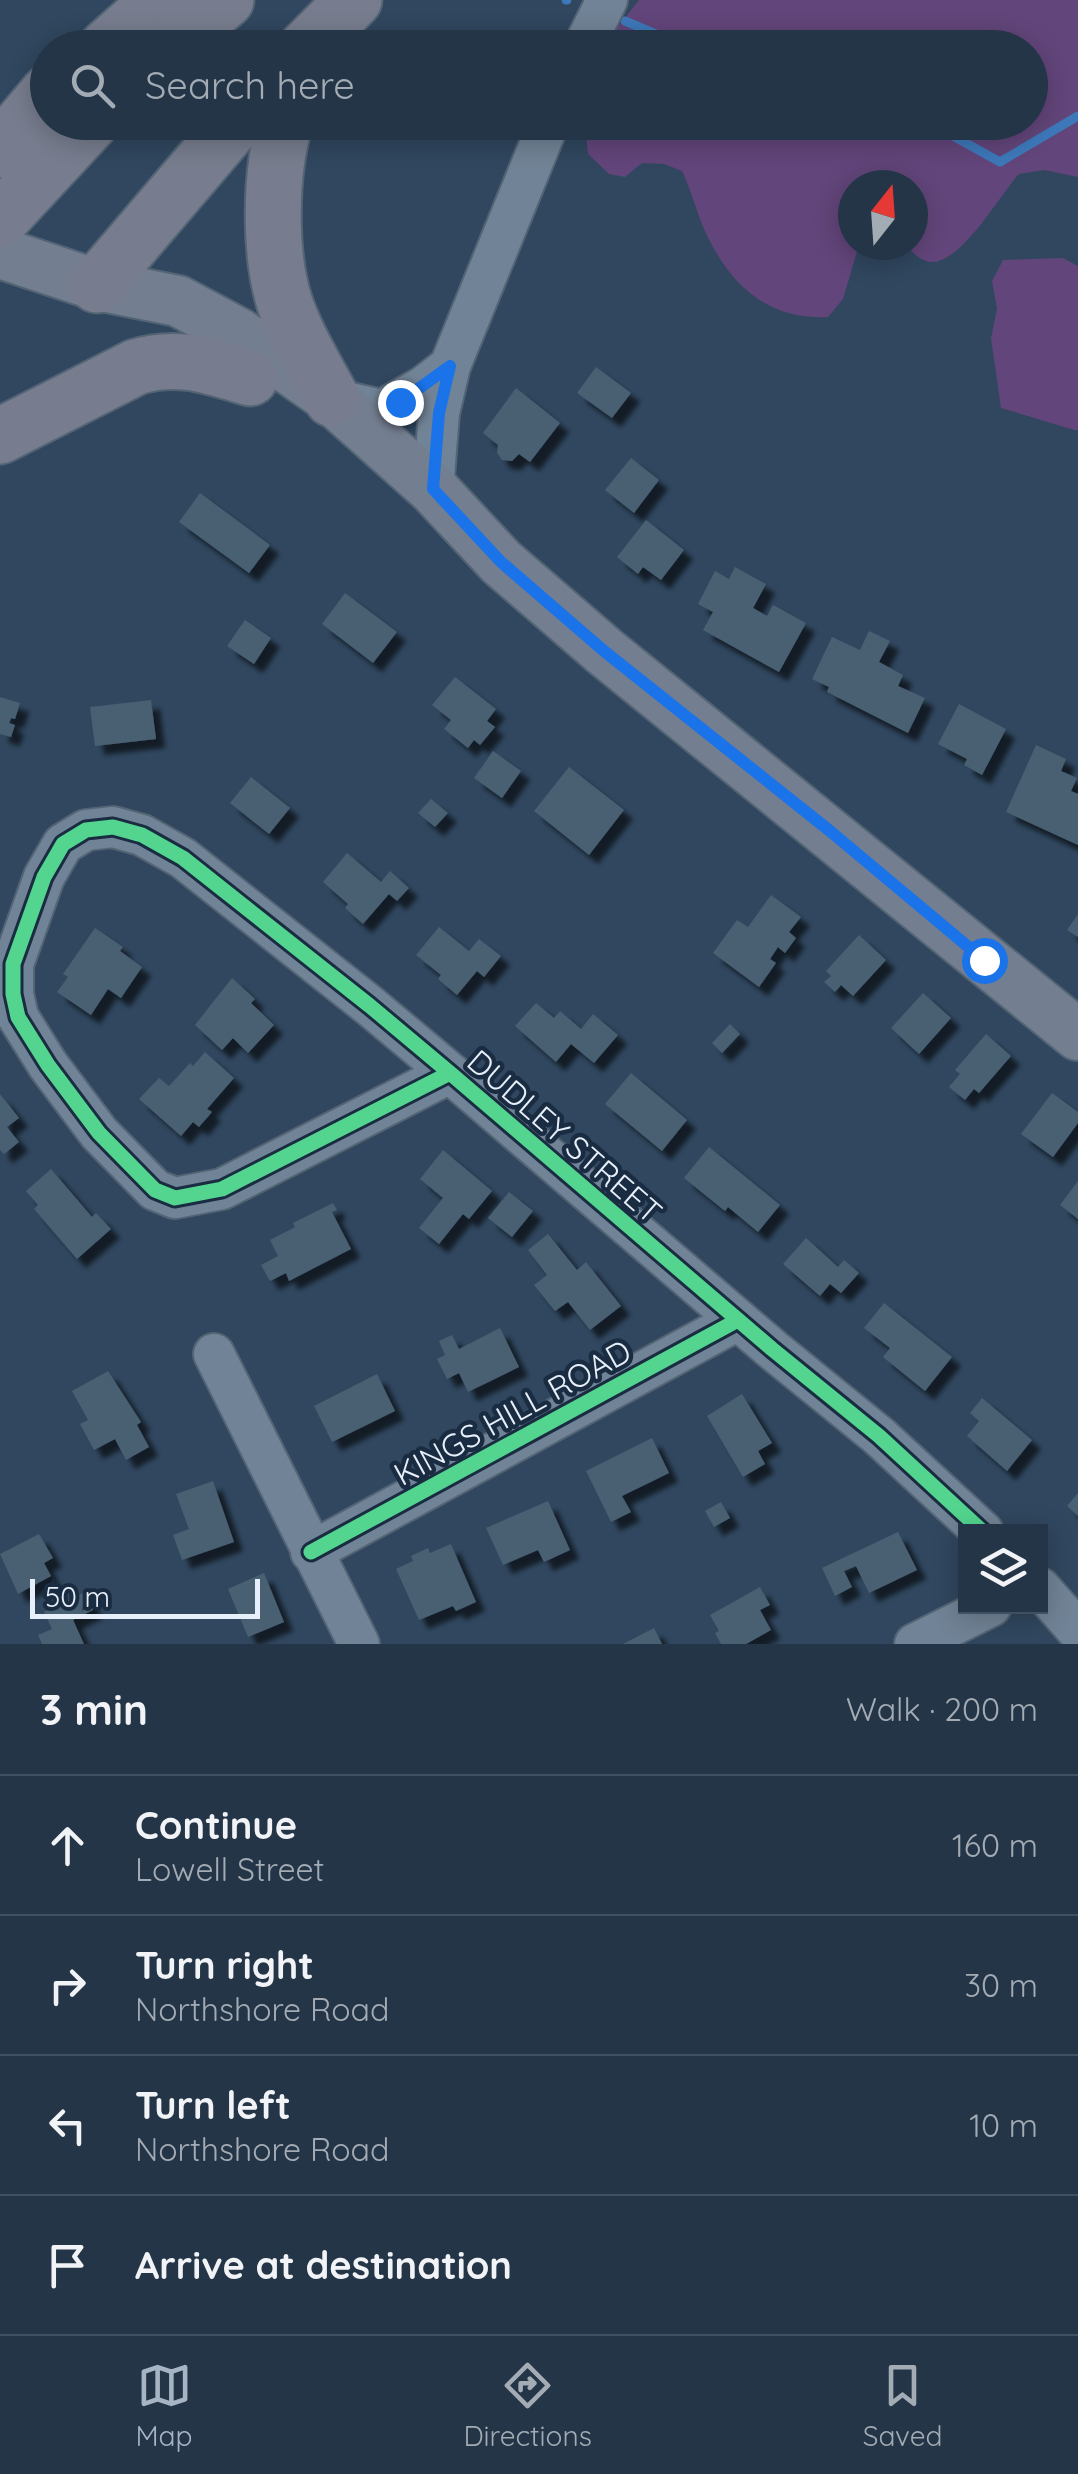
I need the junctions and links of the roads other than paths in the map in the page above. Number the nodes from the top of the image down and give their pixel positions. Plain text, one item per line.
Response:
1 (110, 0) edge
2 (160, 0) edge
3 (226, 0) edge
4 (608, 0) edge
5 (96, 30) edge
6 (126, 30) edge
7 (190, 30) edge
8 (592, 30) edge
9 (30, 128) edge
10 (30, 133) edge
11 (54, 140) edge
12 (221, 140) edge
13 (281, 140) edge
14 (541, 140) edge
15 (14, 159) edge
16 (0, 220) edge
17 (0, 252) edge
18 (97, 285) junction
19 (450, 366) junction
20 (250, 378) junction
21 (332, 399) junction
22 (0, 436) edge
23 (433, 489) junction
24 (501, 562) junction
25 (1078, 1035) edge
26 (450, 1074) junction
27 (738, 1320) junction
28 (214, 1354) dead end
29 (975, 1524) edge
30 (312, 1552) junction
31 (1048, 1597) edge
32 (976, 1614) edge
33 (1078, 1630) edge
34 (358, 1644) edge
35 (914, 1644) edge

1 - 5 highway
2 - 6 highway
3 - 7 highway
4 - 8 street
9 - 15 highway
10 - 15 highway
11 - 15 highway
12 - 18 highway
13 - 21 highway
14 - 19 street
15 - 16 highway
17 - 18 main road
18 - 20 main road
18 - 21 main road
19 - 21 street
19 - 23 street
20 - 22 highway
20 - 24 main road
21 - 23 main road
23 - 24 main road
24 - 25 main road
26 - 26 street, DUDLEY STREET
26 - 27 street, DUDLEY STREET
27 - 29 street, DUDLEY STREET
27 - 30 street, KINGS HILL ROAD
28 - 30 street
30 - 34 street
31 - 33 street
32 - 35 street

